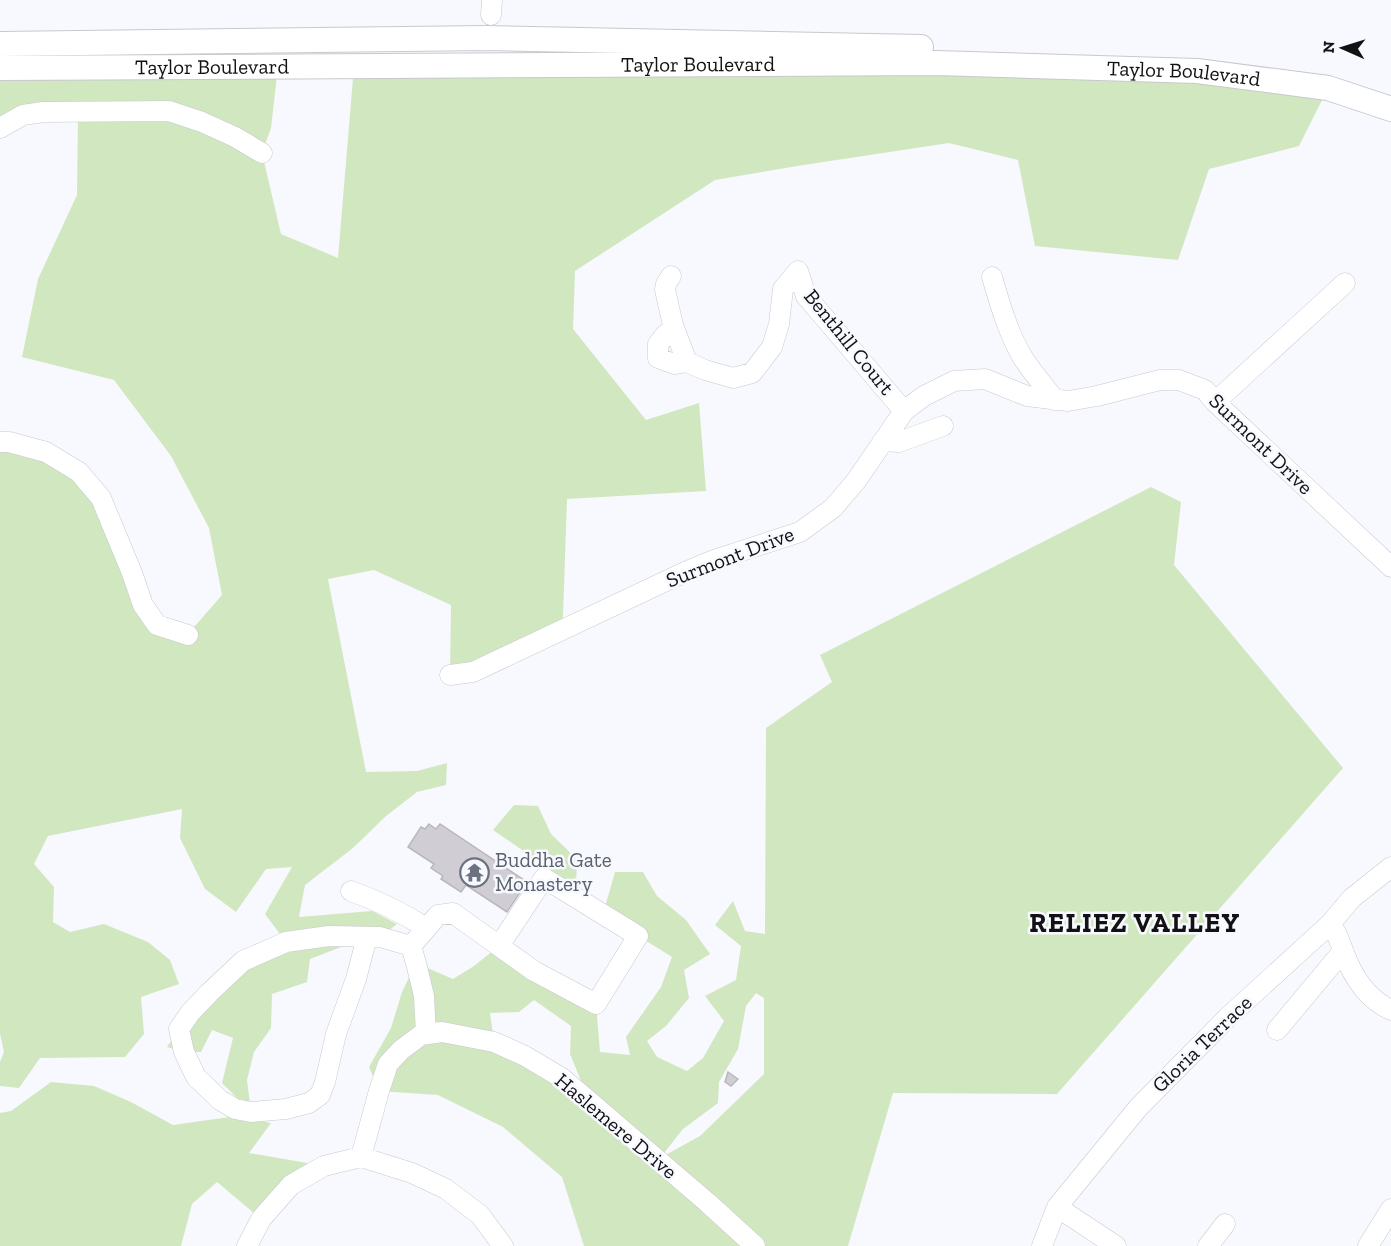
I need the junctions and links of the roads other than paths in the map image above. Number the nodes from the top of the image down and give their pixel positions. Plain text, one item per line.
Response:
1 (0, 44) edge
2 (0, 68) edge
3 (1391, 91) edge
4 (1391, 109) edge
5 (0, 128) edge
6 (262, 153) dead end
7 (671, 276) dead end
8 (992, 277) dead end
9 (1346, 283) dead end
10 (1055, 400) junction
11 (1215, 402) junction
12 (904, 411) junction
13 (943, 426) dead end
14 (883, 441) junction
15 (0, 442) edge
16 (1391, 567) edge
17 (188, 634) dead end
18 (450, 675) dead end
19 (1391, 867) edge
20 (351, 891) dead end
21 (1330, 924) junction
22 (426, 928) junction
23 (367, 937) junction
24 (411, 946) junction
25 (499, 946) junction
26 (1343, 951) junction
27 (424, 996) junction
28 (1391, 1010) edge
29 (1277, 1030) dead end
30 (426, 1034) junction
31 (455, 1035) junction
32 (361, 1157) junction
33 (1057, 1208) junction
34 (1391, 1209) edge
35 (1225, 1224) dead end
36 (247, 1246) edge
37 (503, 1246) edge
38 (755, 1246) edge
39 (1042, 1246) edge
40 (1116, 1246) edge
41 (1208, 1246) edge
42 (1368, 1246) edge

1 - 3 main road, Taylor Boulevard
2 - 4 main road, Taylor Boulevard
5 - 6 street
7 - 12 street, Benthill Court
8 - 10 street
9 - 11 street
10 - 11 street, Surmont Drive
10 - 12 street, Surmont Drive
11 - 16 street, Surmont Drive
12 - 14 street, Surmont Drive
13 - 14 street
14 - 18 street, Surmont Drive
15 - 17 street
19 - 21 street, Gloria Terrace
20 - 22 street
21 - 26 street
21 - 33 street, Gloria Terrace
22 - 24 street
22 - 25 street
23 - 23 street
23 - 24 street
24 - 27 street
25 - 25 street
26 - 28 street
26 - 29 street
27 - 30 street
27 - 31 street
30 - 31 street, Haslemere Drive
30 - 32 street
31 - 38 street, Haslemere Drive
32 - 36 street
32 - 37 street
33 - 39 street, Gloria Terrace
33 - 40 street
34 - 42 street
35 - 41 street

